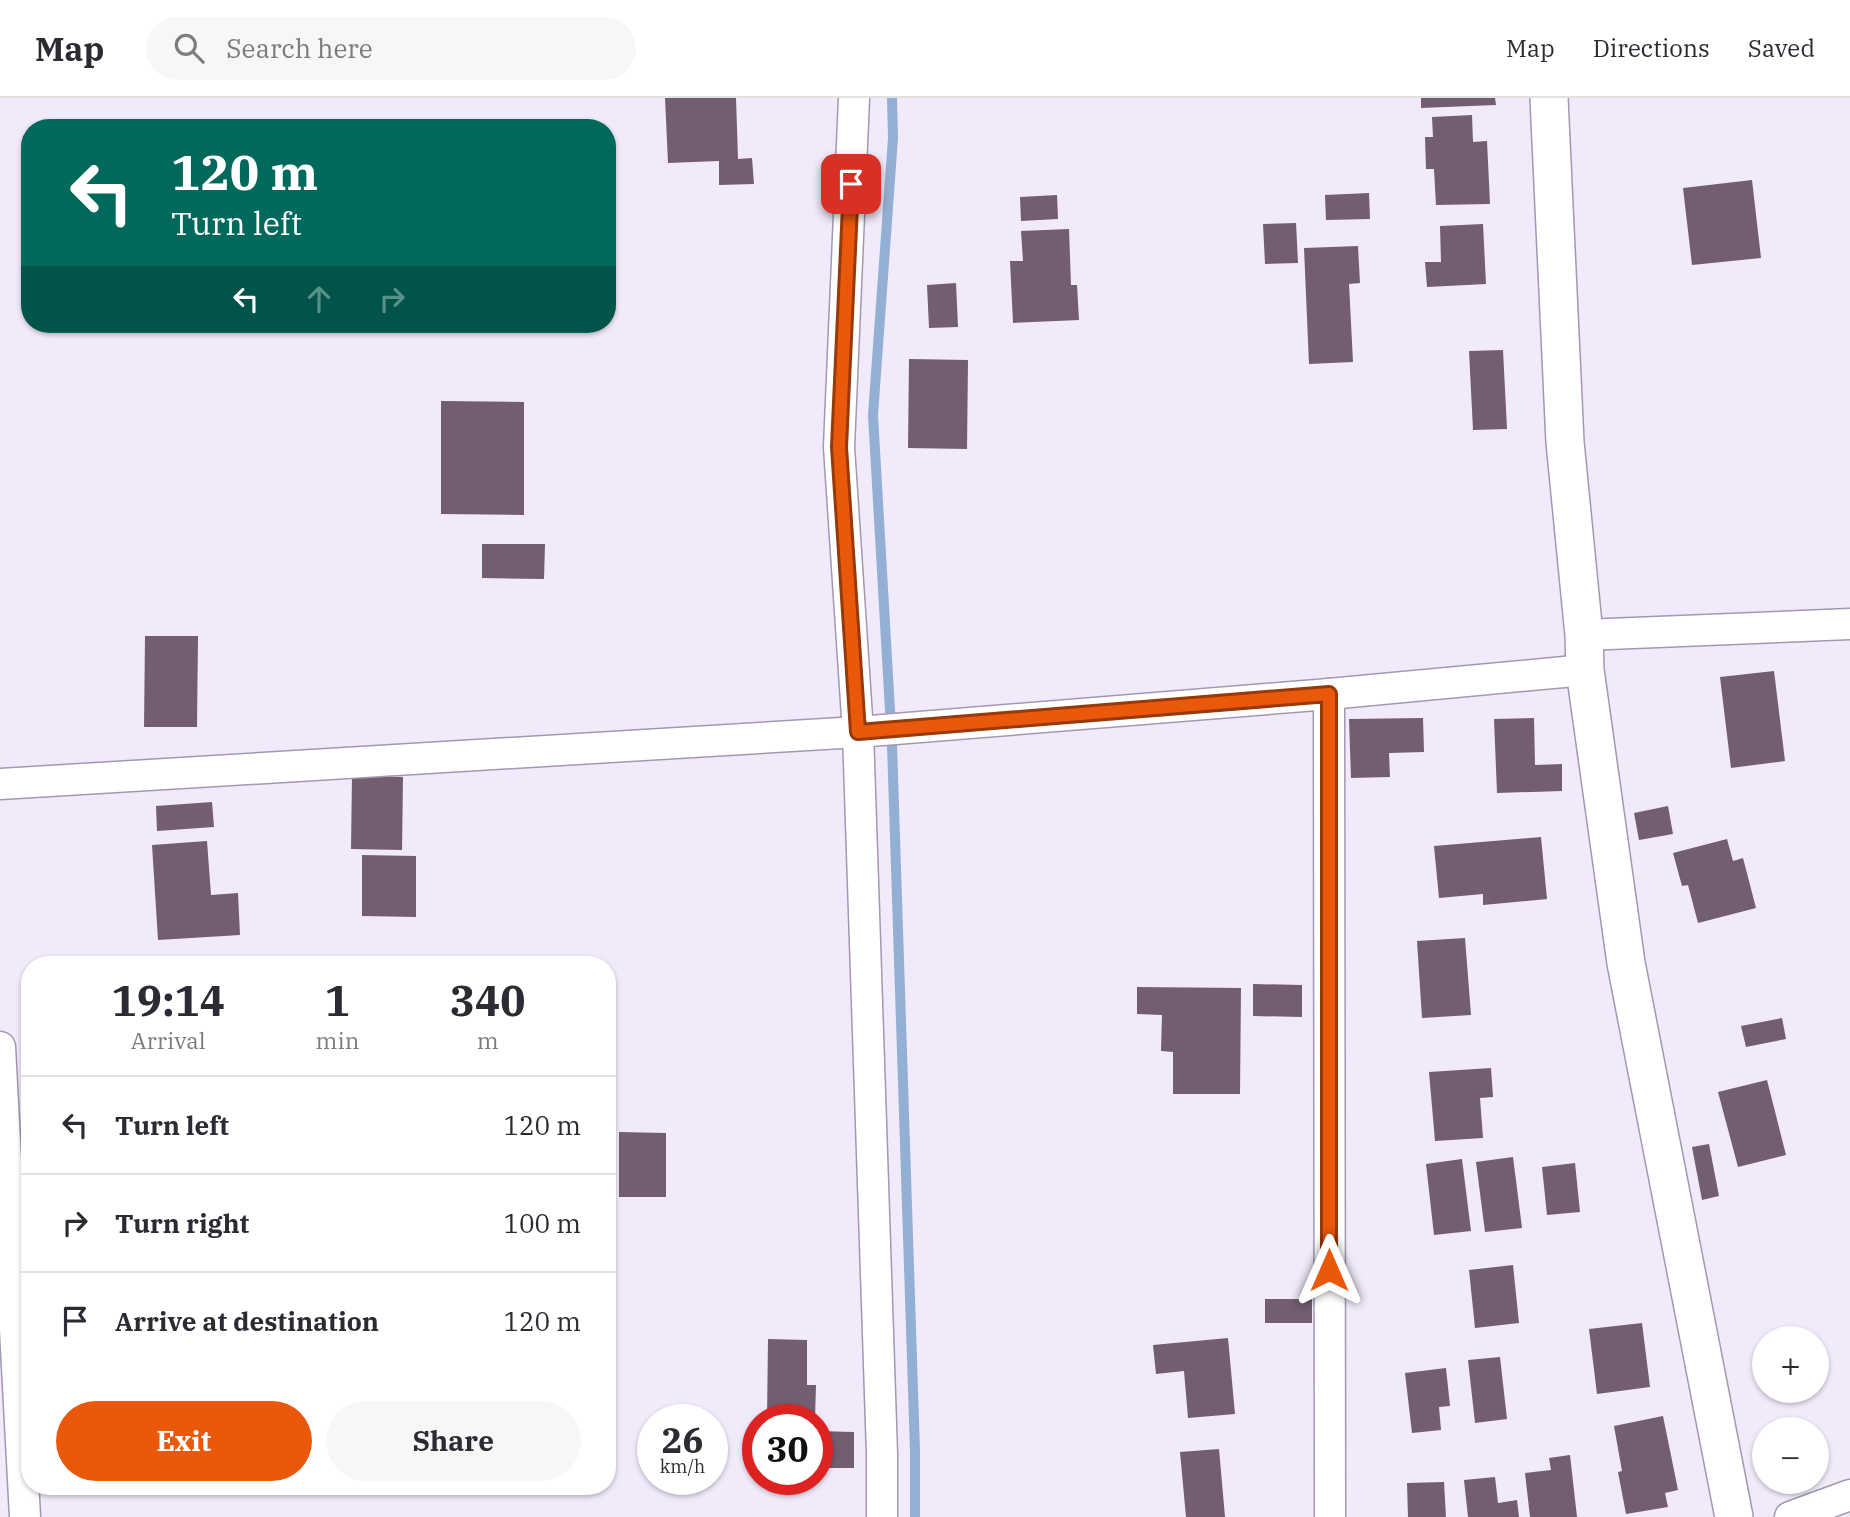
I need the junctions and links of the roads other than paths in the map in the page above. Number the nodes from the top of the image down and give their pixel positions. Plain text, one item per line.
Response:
1 (854, 98) edge
2 (1549, 98) edge
3 (1850, 624) edge
4 (1585, 653) junction
5 (1329, 694) junction
6 (858, 732) junction
7 (0, 784) edge
8 (0, 1047) edge
9 (21, 1442) edge
10 (24, 1495) edge
11 (1850, 1495) edge
12 (25, 1517) edge
13 (882, 1517) edge
14 (1329, 1517) edge
15 (1734, 1517) edge
16 (1790, 1517) edge

1 - 6 street
2 - 4 street
3 - 4 street
4 - 5 street
4 - 15 street
5 - 6 street
5 - 14 street
6 - 7 street
6 - 13 street
8 - 9 street
10 - 12 street
11 - 16 street

